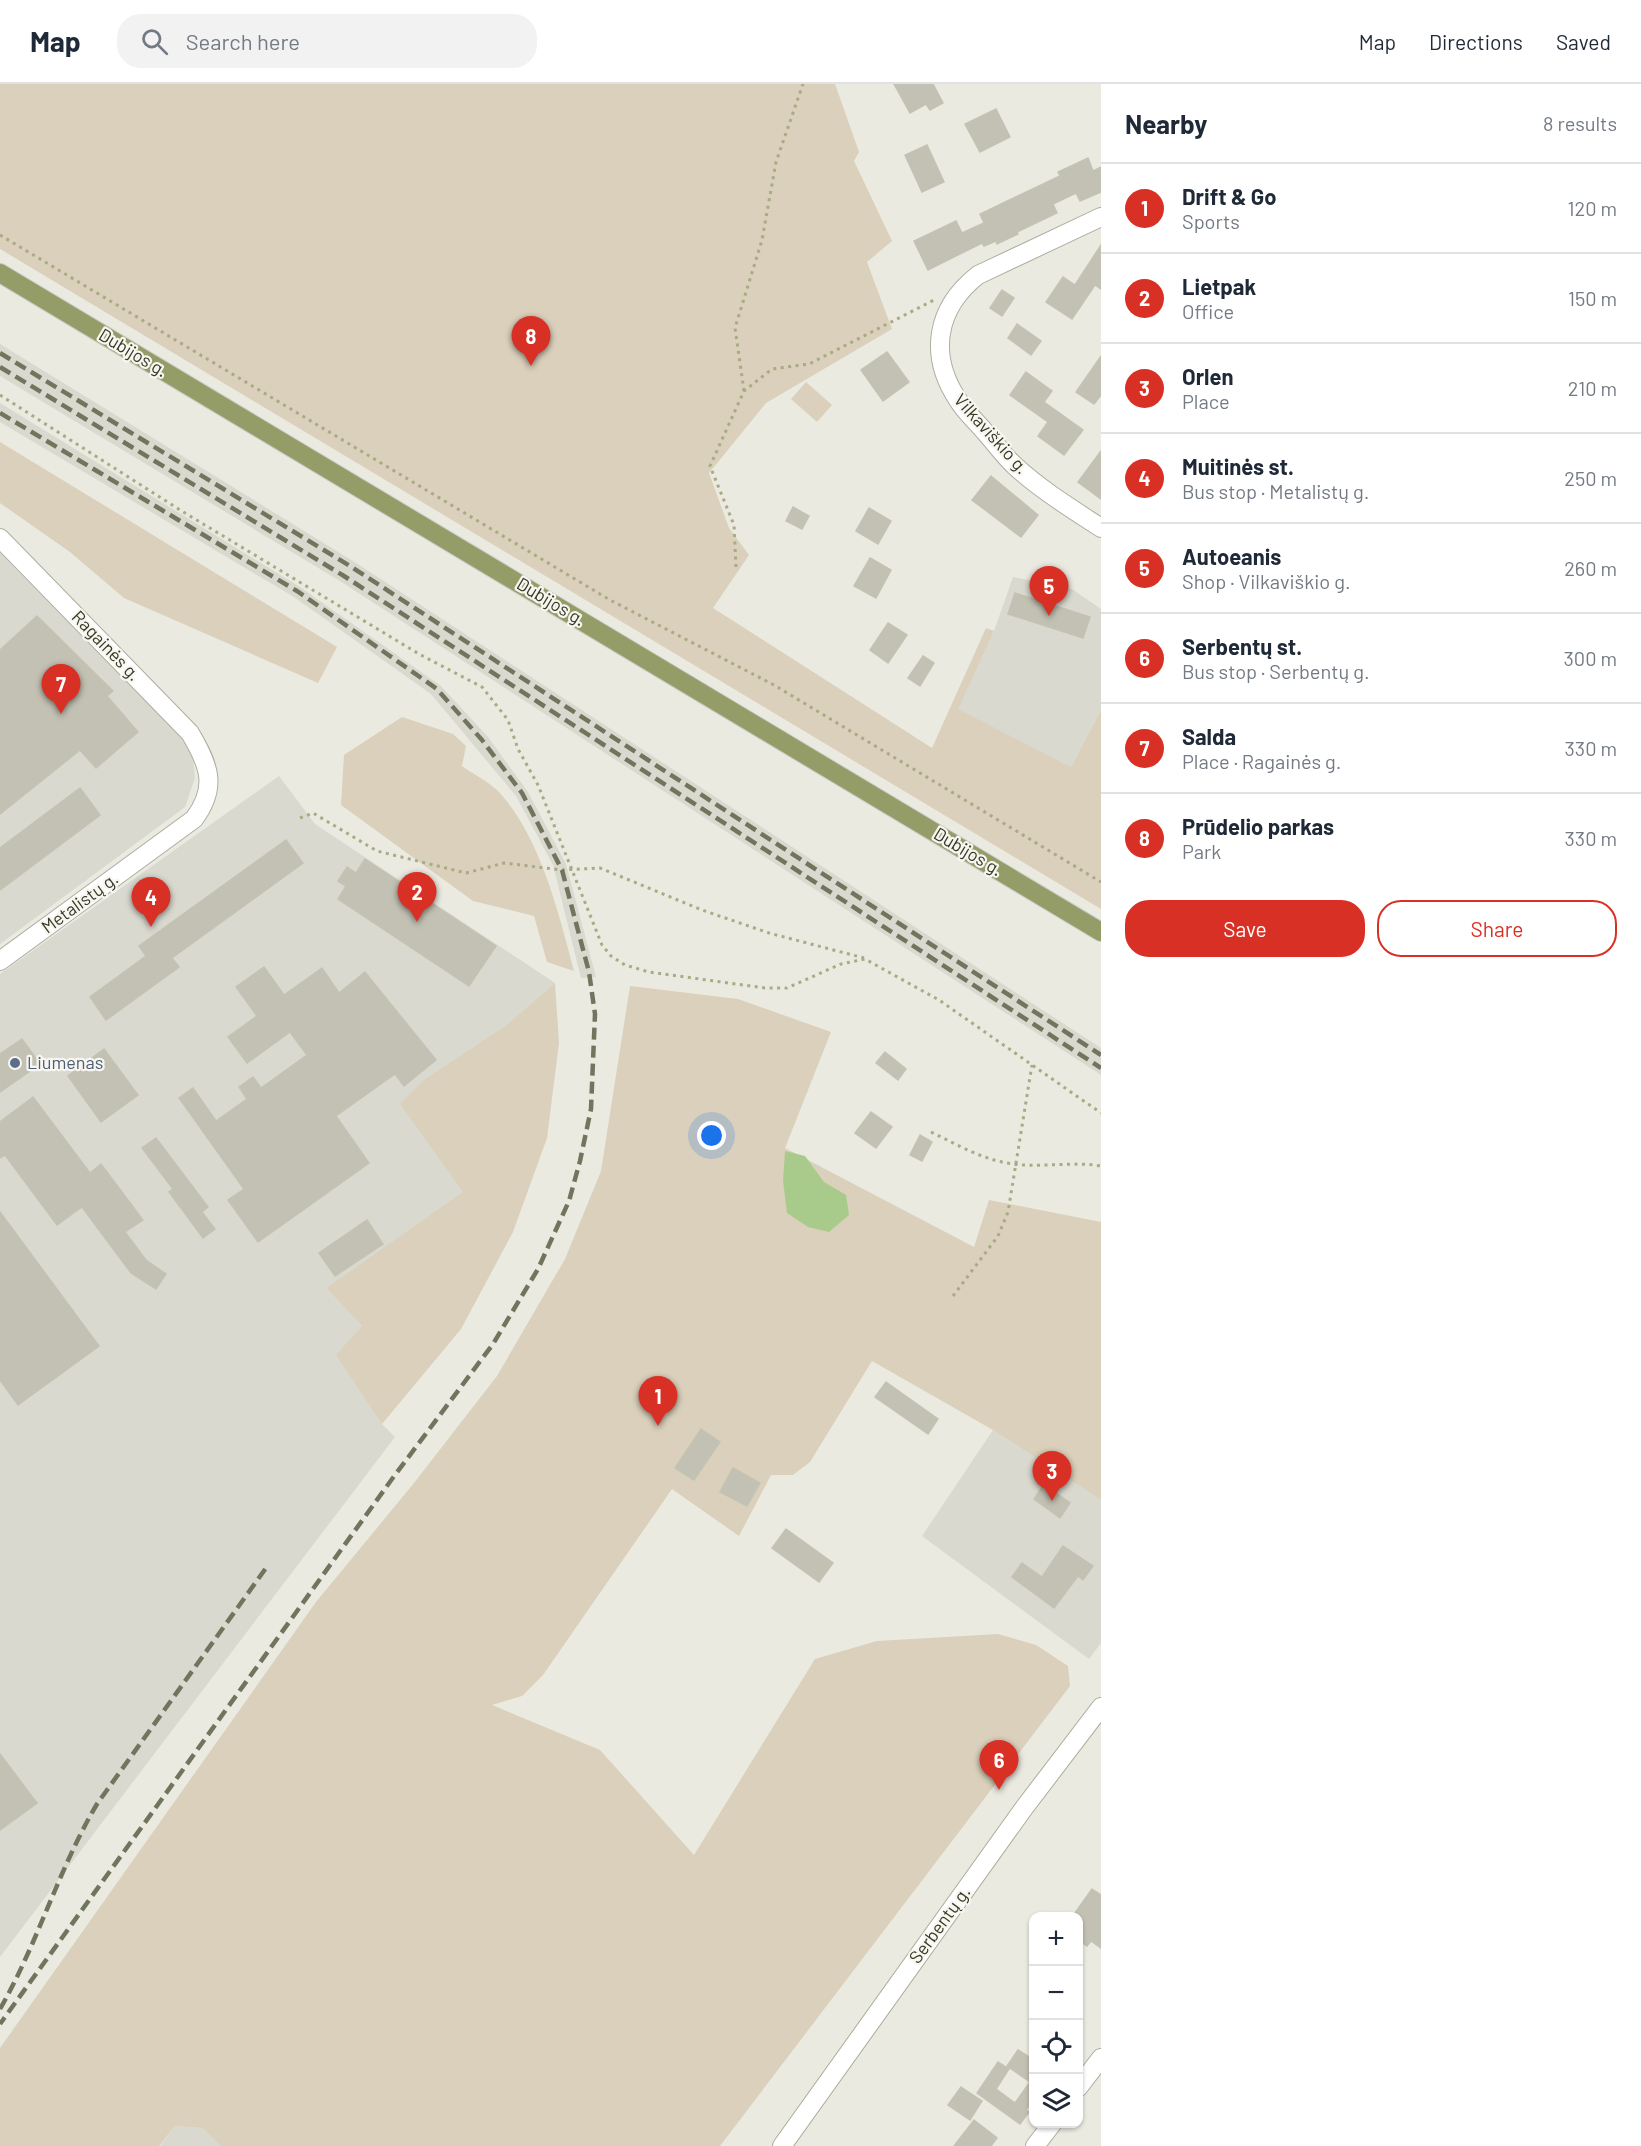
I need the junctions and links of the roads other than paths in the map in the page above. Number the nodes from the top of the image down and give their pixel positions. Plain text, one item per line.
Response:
1 (1101, 217) edge
2 (0, 273) edge
3 (1101, 528) edge
4 (0, 538) edge
5 (206, 759) joint
6 (1101, 932) edge
7 (0, 961) edge
8 (1101, 1707) edge
9 (1101, 2058) edge
10 (1083, 2081) edge
11 (1049, 2128) edge
12 (782, 2146) edge
13 (1035, 2146) edge

1 - 3 street, Vilkaviškio g.
2 - 6 main road, Dubijos g.
4 - 5 street, Ragainės g.
5 - 7 street, Metalistų g.
8 - 12 street, Serbentų g.
9 - 10 street
11 - 13 street

